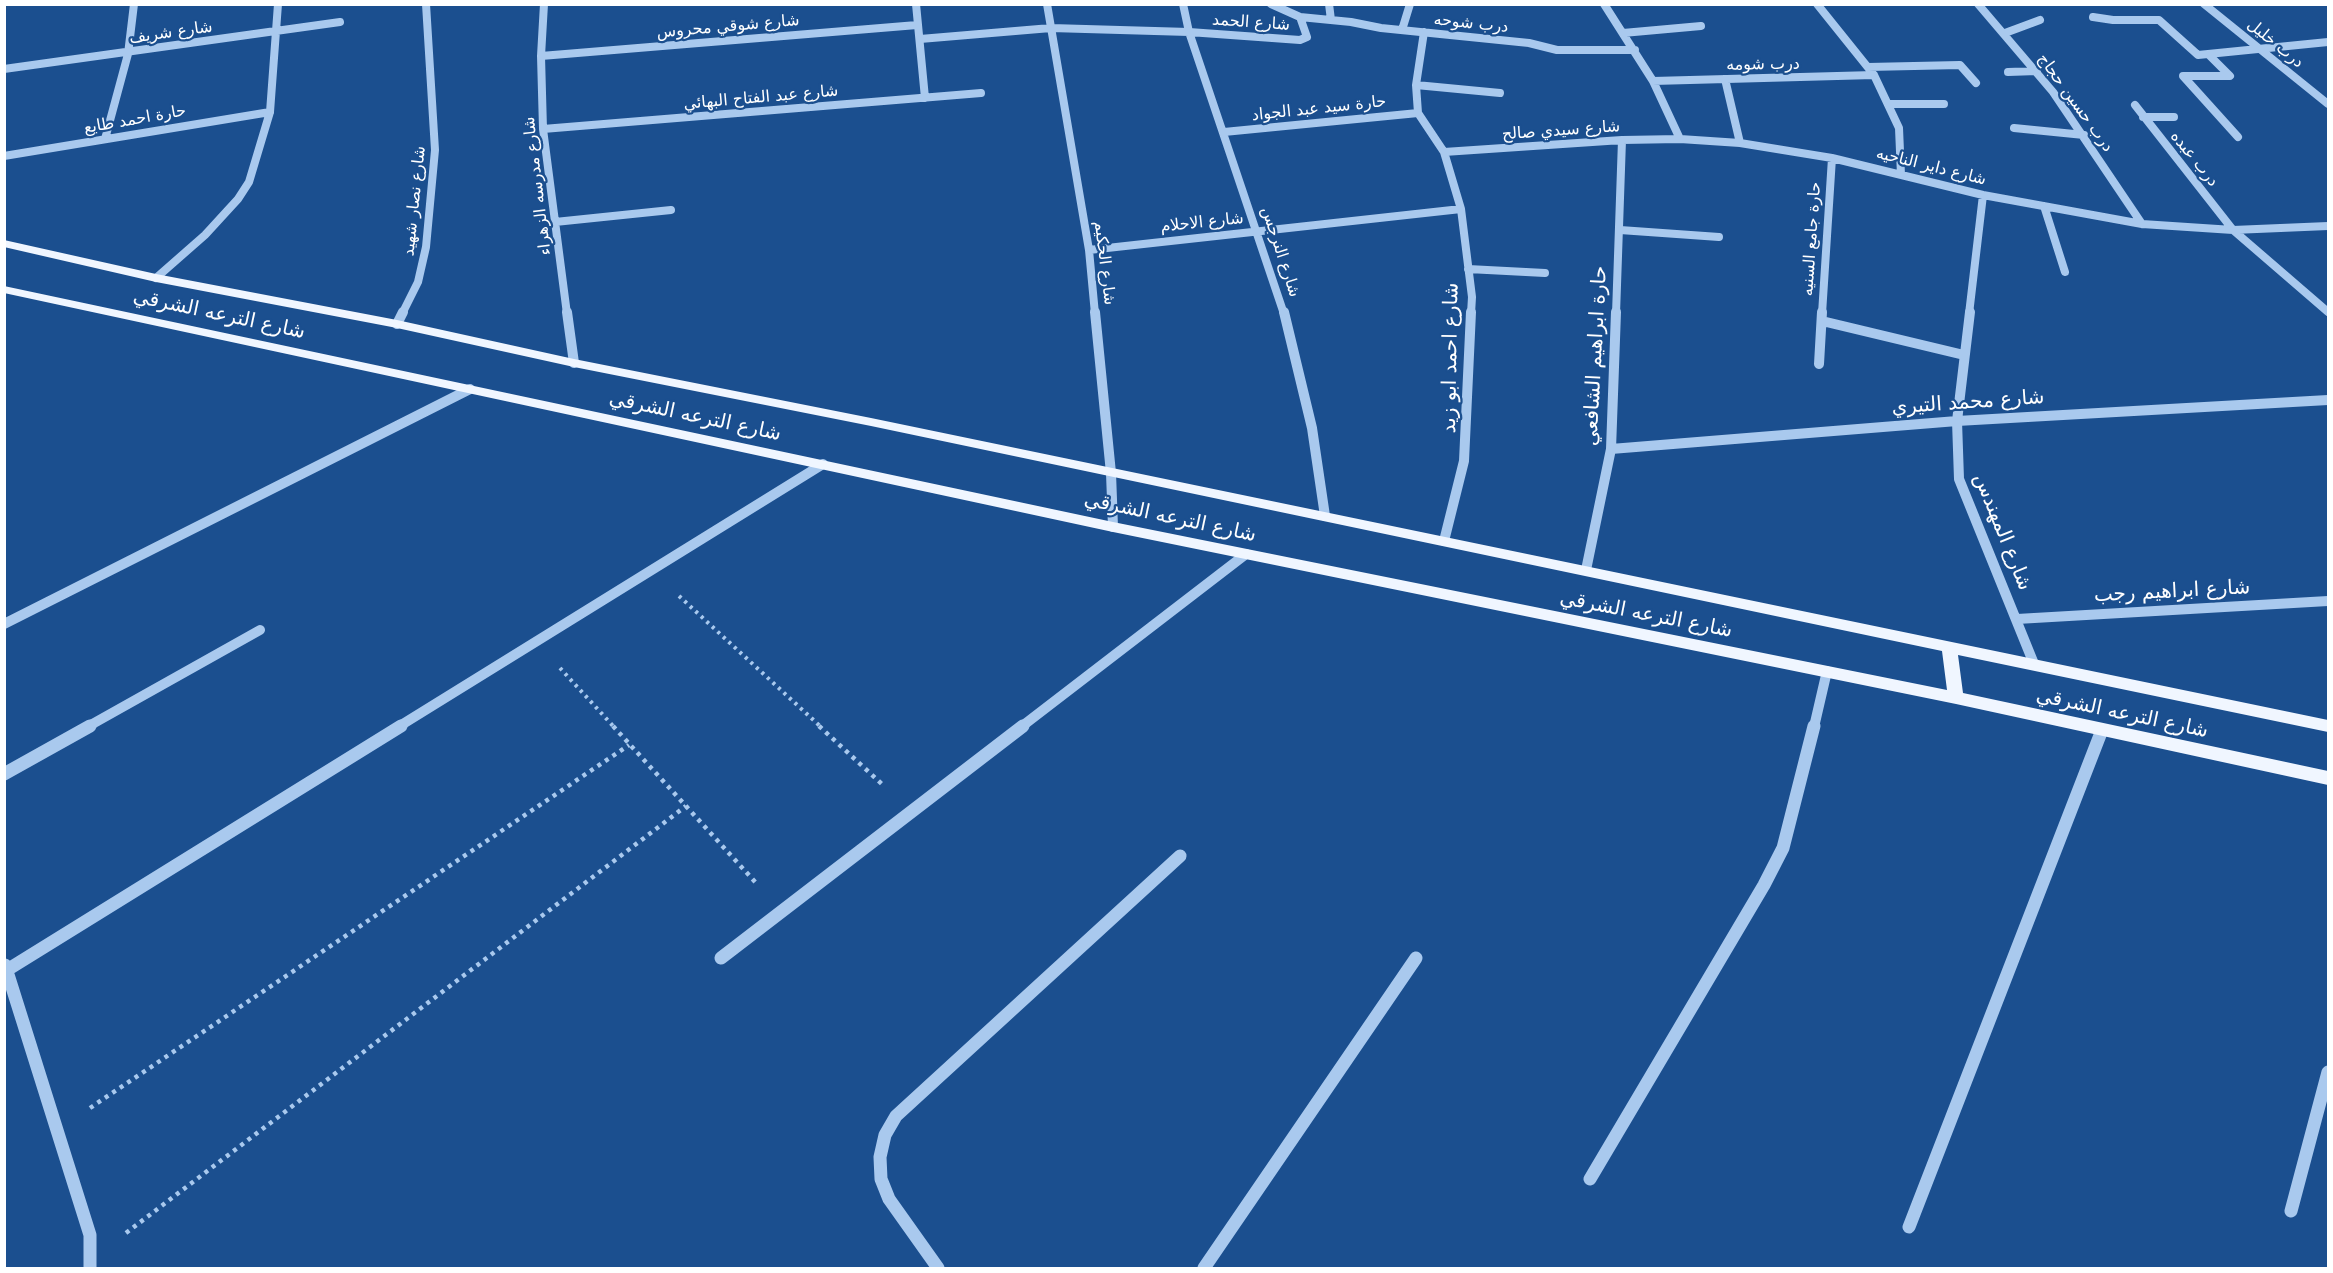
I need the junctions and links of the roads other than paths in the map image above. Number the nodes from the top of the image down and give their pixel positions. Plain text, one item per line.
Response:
1 (134, 4) edge
2 (278, 4) edge
3 (426, 4) edge
4 (544, 4) edge
5 (916, 4) edge
6 (1047, 4) edge
7 (1183, 4) edge
8 (1271, 4) edge
9 (1329, 4) edge
10 (1410, 4) edge
11 (1605, 4) edge
12 (1817, 4) edge
13 (1978, 4) edge
14 (2204, 4) edge
15 (1300, 17) junction
16 (2093, 17) dead end
17 (1331, 20) junction
18 (2040, 21) dead end
19 (340, 22) dead end
20 (917, 25) junction
21 (1701, 26) dead end
22 (1051, 28) junction
23 (1402, 30) junction
24 (274, 32) junction
25 (1189, 32) junction
26 (1424, 32) junction
27 (1623, 33) junction
28 (2005, 33) junction
29 (920, 39) junction
30 (2328, 42) edge
31 (1635, 50) junction
32 (2262, 50) junction
33 (128, 54) junction
34 (2209, 55) junction
35 (541, 56) junction
36 (1868, 67) junction
37 (4, 69) edge
38 (2037, 71) junction
39 (2008, 72) dead end
40 (1874, 75) junction
41 (1725, 79) junction
42 (1653, 81) junction
43 (1976, 83) dead end
44 (1416, 85) junction
45 (981, 93) dead end
46 (1500, 93) dead end
47 (925, 98) junction
48 (1888, 104) junction
49 (1944, 104) dead end
50 (2328, 104) edge
51 (2135, 105) dead end
52 (270, 111) junction
53 (1418, 113) junction
54 (2143, 117) junction
55 (2174, 117) dead end
56 (2014, 128) dead end
57 (543, 129) junction
58 (1224, 132) junction
59 (2084, 135) junction
60 (2238, 136) dead end
61 (105, 139) junction
62 (1680, 139) junction
63 (1622, 140) junction
64 (1740, 143) junction
65 (1444, 152) junction
66 (4, 156) edge
67 (1832, 158) junction
68 (1901, 175) junction
69 (1983, 195) junction
70 (2044, 206) junction
71 (1461, 209) junction
72 (671, 210) dead end
73 (555, 222) junction
74 (2142, 224) junction
75 (2328, 226) edge
76 (1620, 230) junction
77 (2233, 230) junction
78 (1258, 232) junction
79 (1719, 237) dead end
80 (4, 243) edge
81 (1089, 250) junction
82 (1468, 268) junction
83 (2065, 272) dead end
84 (1545, 273) dead end
85 (156, 278) junction
86 (4, 289) edge
87 (2328, 312) edge
88 (1822, 321) junction
89 (397, 324) junction
90 (1964, 355) junction
91 (574, 363) junction
92 (1819, 364) dead end
93 (470, 389) junction
94 (2328, 400) edge
95 (1957, 421) junction
96 (1611, 449) junction
97 (823, 464) junction
98 (1111, 473) junction
99 (1325, 516) junction
100 (1113, 527) junction
101 (1444, 541) junction
102 (1246, 554) junction
103 (1586, 570) junction
104 (2328, 601) edge
105 (2017, 619) junction
106 (4, 624) edge
107 (260, 630) dead end
108 (1949, 646) junction
109 (2034, 664) junction
110 (1827, 671) junction
111 (1956, 698) junction
112 (2328, 726) edge
113 (2102, 730) junction
114 (4, 774) edge
115 (2328, 778) edge
116 (1180, 856) dead end
117 (721, 958) dead end
118 (1416, 958) dead end
119 (6, 968) edge
120 (2328, 1072) edge
121 (1590, 1179) dead end
122 (2291, 1211) dead end
123 (1909, 1227) dead end
124 (90, 1264) edge
125 (938, 1269) edge
126 (1204, 1269) edge

1 - 33 street
2 - 24 street
3 - 89 street, شارع نصار شهيد
4 - 35 street, شارع مدرسه الزهراء
5 - 20 street
6 - 22 street, شارع الحكيم
7 - 25 street, شارع النرجس
8 - 15 street, درب شوحه
9 - 17 street
10 - 23 street
11 - 27 street
12 - 36 street
13 - 28 street, درب حسين حجاج
14 - 32 street, درب خليل
15 - 17 street, درب شوحه
15 - 25 street, شارع الحمد
16 - 34 street
17 - 23 street, درب شوحه
18 - 28 street
19 - 24 street, شارع شريف
20 - 29 street
20 - 35 street, شارع شوقي محروس
21 - 27 street
22 - 25 street, شارع الحمد
22 - 29 street, شارع الحمد
22 - 81 street, شارع الحكيم
23 - 26 street, درب شوحه
24 - 33 street, شارع شريف
24 - 52 street
25 - 58 street, شارع النرجس
26 - 31 street, درب شوحه
26 - 44 street
27 - 31 street
28 - 38 street, درب حسين حجاج
29 - 47 street
30 - 32 street
31 - 42 street
32 - 34 street
32 - 50 street, درب خليل
33 - 37 street, شارع شريف
33 - 61 street
34 - 60 street
35 - 57 street, شارع مدرسه الزهراء
36 - 40 street
36 - 43 street
38 - 39 street
38 - 59 street, درب حسين حجاج
40 - 41 street, درب شومه
40 - 48 street
41 - 42 street, درب شومه
41 - 64 street
42 - 62 street
44 - 46 street
44 - 53 street
45 - 47 street, شارع عبد الفتاح البهائي
47 - 57 street, شارع عبد الفتاح البهائي
48 - 49 street
48 - 68 street
51 - 54 street, درب عبده
52 - 61 street, حارة احمد طايع
52 - 85 street
53 - 58 street, حارة سيد عبد الجواد
53 - 65 street, شارع احمد ابو زيد
54 - 55 street
54 - 77 street, درب عبده
56 - 59 street
57 - 73 street, شارع مدرسه الزهراء
58 - 78 street, شارع النرجس
59 - 74 street, درب حسين حجاج
61 - 66 street, حارة احمد طايع
62 - 63 street, شارع سيدي صالح
62 - 64 street, شارع داير الناحيه
63 - 65 street, شارع سيدي صالح
63 - 76 street, حارة ابراهيم الشافعي
64 - 67 street, شارع داير الناحيه
65 - 71 street, شارع احمد ابو زيد
67 - 68 street, شارع داير الناحيه
67 - 88 street, حارة جامع السنيه
68 - 69 street, شارع داير الناحيه
69 - 70 street, شارع داير الناحيه
69 - 90 street, شارع المهندس
70 - 74 street, شارع داير الناحيه
70 - 83 street
71 - 78 street, شارع الاحلام
71 - 82 street, شارع احمد ابو زيد
72 - 73 street
73 - 91 street, شارع مدرسه الزهراء
74 - 77 street, شارع داير الناحيه
75 - 77 street, شارع داير الناحيه
76 - 79 street
76 - 96 street, حارة ابراهيم الشافعي
77 - 87 street, درب عبده
78 - 81 street, شارع الاحلام
78 - 99 street, شارع النرجس
80 - 85 main road, شارع الترعه الشرقي
81 - 98 street, شارع الحكيم
82 - 84 street
82 - 101 street, شارع احمد ابو زيد
85 - 89 main road, شارع الترعه الشرقي
86 - 93 main road, شارع الترعه الشرقي
88 - 90 street, حارة جامع السنيه
88 - 92 street, حارة جامع السنيه
89 - 91 main road, شارع الترعه الشرقي
90 - 95 street, شارع المهندس
91 - 98 main road, شارع الترعه الشرقي
93 - 97 main road, شارع الترعه الشرقي
93 - 106 street
94 - 95 street, شارع محمد التيري
95 - 96 street, شارع محمد التيري
95 - 105 street, شارع المهندس
96 - 103 street, حارة ابراهيم الشافعي
97 - 100 main road, شارع الترعه الشرقي
97 - 119 street
98 - 99 main road, شارع الترعه الشرقي
98 - 100 street, شارع الحكيم
99 - 101 main road, شارع الترعه الشرقي
100 - 102 main road, شارع الترعه الشرقي
101 - 103 main road, شارع الترعه الشرقي
102 - 110 main road, شارع الترعه الشرقي
102 - 117 street
103 - 108 main road, شارع الترعه الشرقي
104 - 105 street, شارع ابراهيم رجب
105 - 109 street, شارع المهندس
107 - 114 street
108 - 109 main road, شارع الترعه الشرقي
108 - 111 main road
109 - 112 main road, شارع الترعه الشرقي
110 - 111 main road, شارع الترعه الشرقي
110 - 121 street
111 - 113 main road, شارع الترعه الشرقي
113 - 115 main road, شارع الترعه الشرقي
113 - 123 street
116 - 125 street
118 - 126 street
119 - 124 street
120 - 122 street

